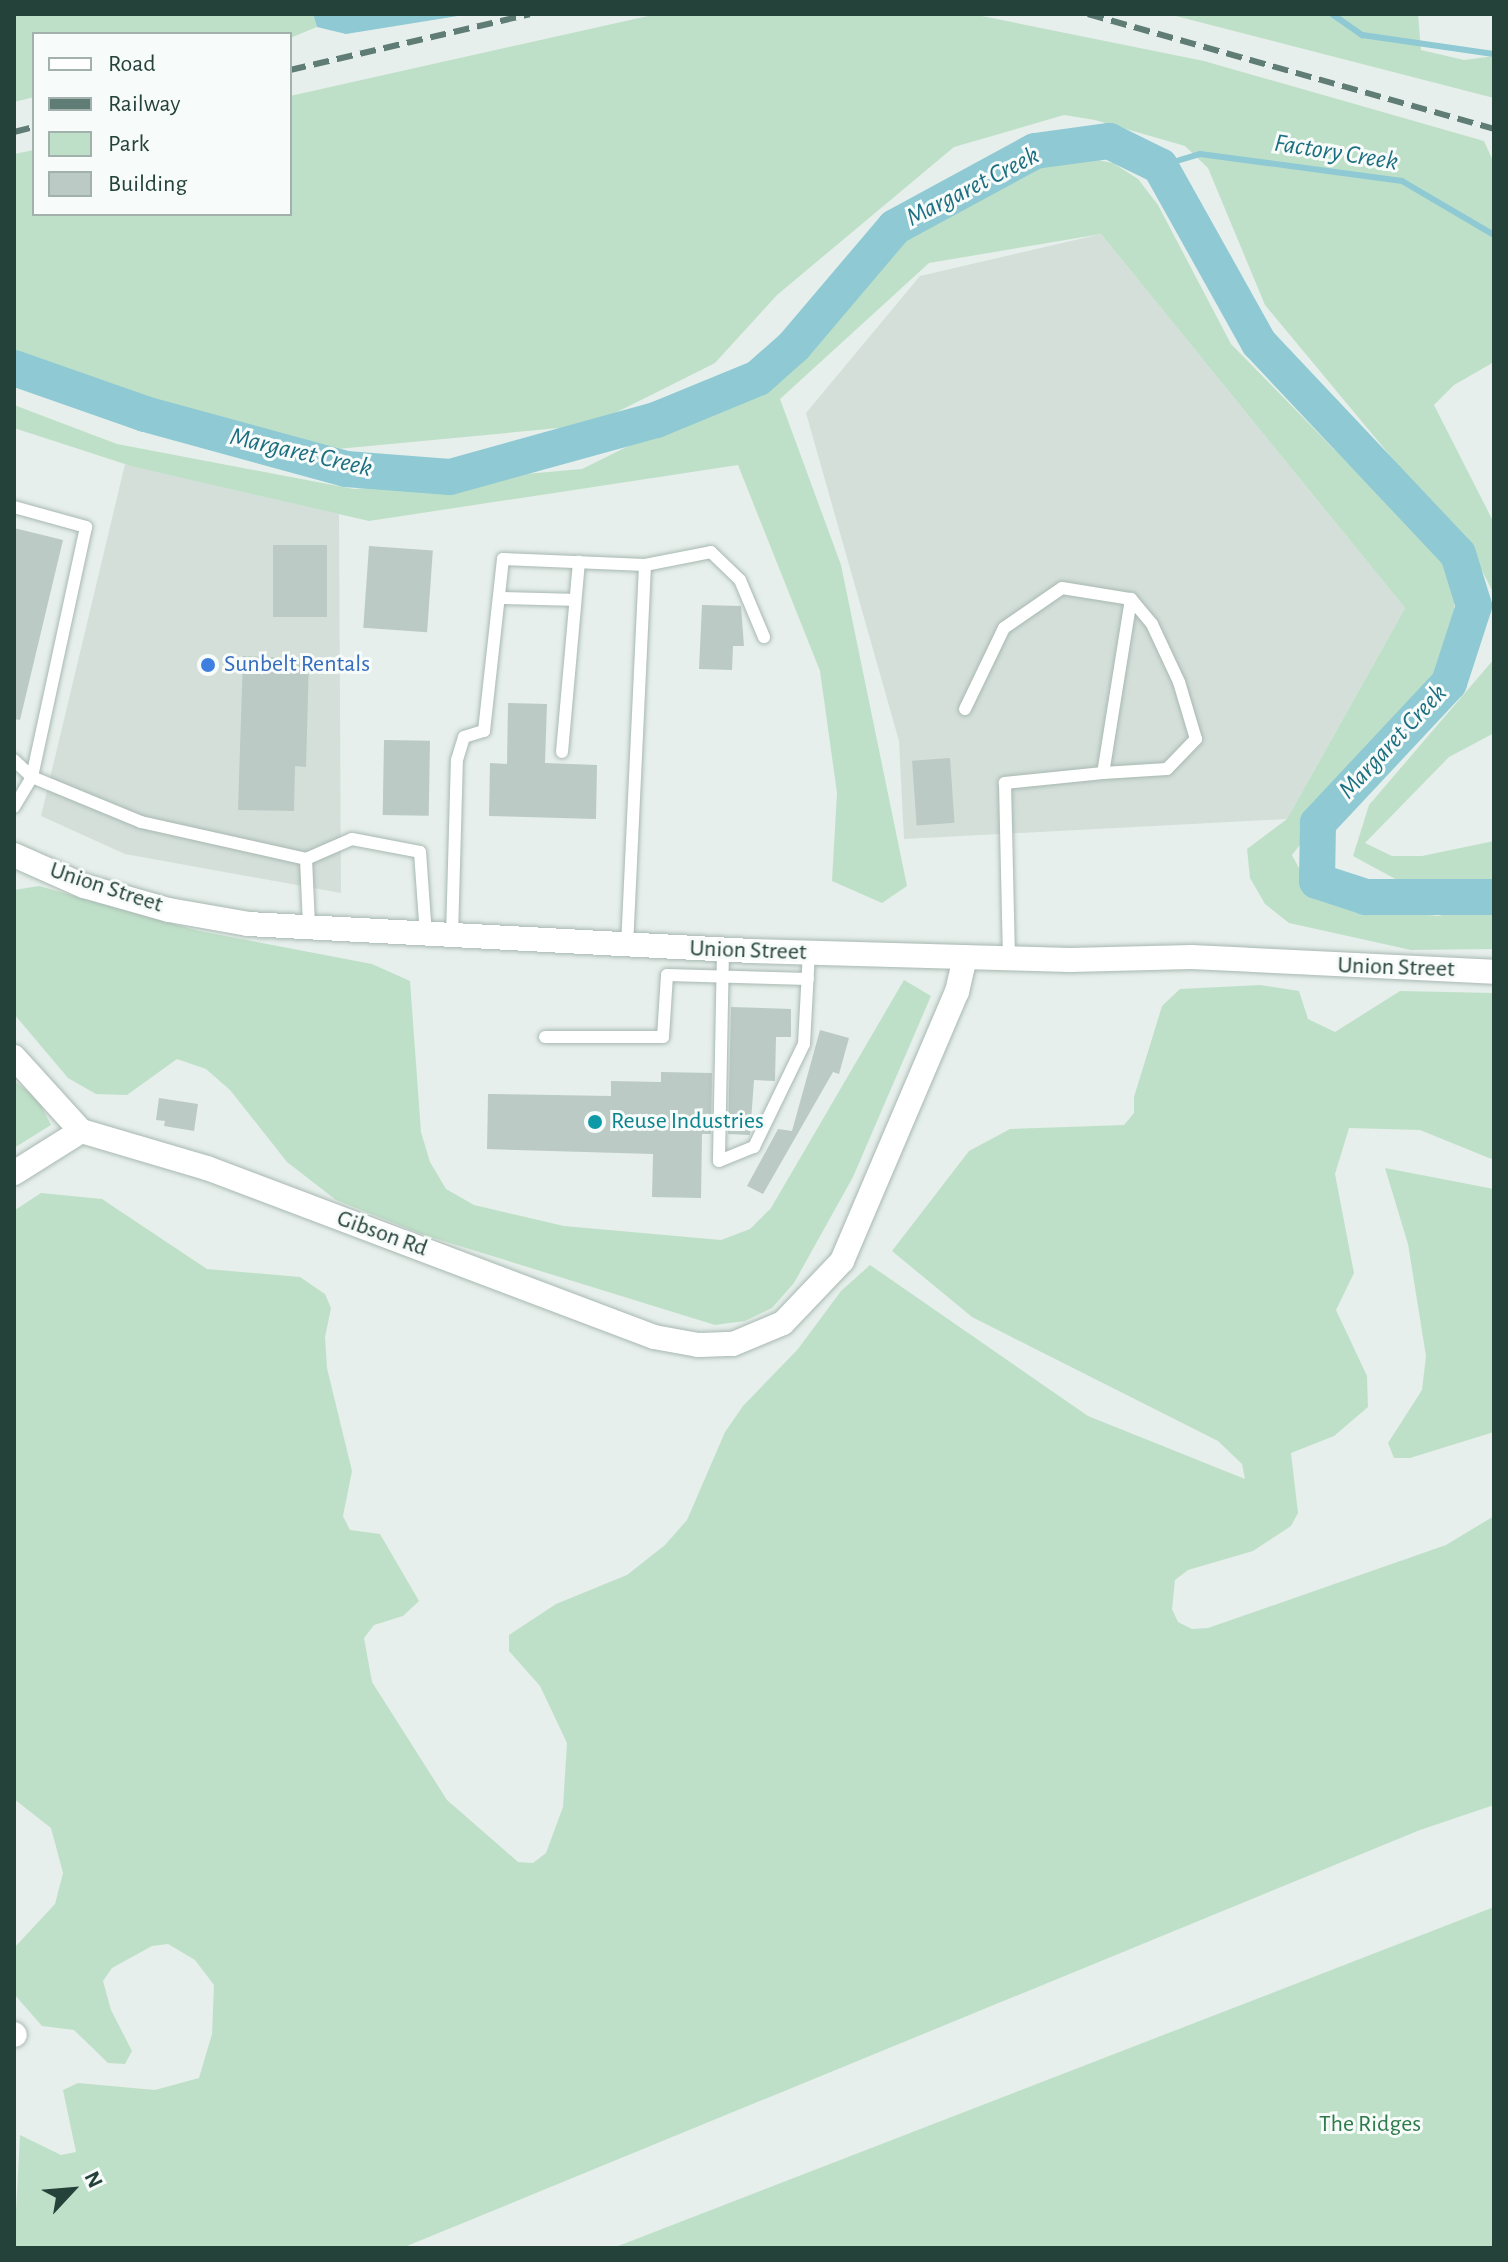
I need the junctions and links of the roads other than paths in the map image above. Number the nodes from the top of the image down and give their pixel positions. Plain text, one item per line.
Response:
1 (14, 507) edge
2 (579, 562) junction
3 (645, 565) junction
4 (499, 598) junction
5 (1131, 599) junction
6 (573, 600) junction
7 (764, 637) dead end
8 (965, 709) dead end
9 (562, 752) dead end
10 (14, 760) edge
11 (1103, 773) junction
12 (32, 777) junction
13 (14, 807) edge
14 (14, 855) edge
15 (306, 859) junction
16 (309, 926) junction
17 (426, 936) junction
18 (452, 938) junction
19 (627, 946) junction
20 (668, 948) junction
21 (723, 950) junction
22 (809, 953) junction
23 (965, 957) junction
24 (1009, 958) junction
25 (1494, 972) edge
26 (667, 975) junction
27 (722, 977) junction
28 (808, 979) junction
29 (545, 1037) dead end
30 (14, 1057) edge
31 (81, 1131) junction
32 (14, 1173) edge

1 - 12 lane
2 - 3 lane
2 - 4 lane
2 - 6 lane
3 - 7 lane
3 - 19 lane
4 - 6 lane
4 - 18 lane
5 - 8 lane
5 - 11 lane
5 - 11 lane
6 - 9 lane
10 - 12 lane
11 - 24 lane
12 - 13 lane
12 - 15 lane
14 - 16 main road, Union Street
15 - 16 lane
15 - 17 lane
16 - 17 main road, Union Street
17 - 18 main road, Union Street
18 - 19 main road, Union Street
19 - 20 main road, Union Street
20 - 21 main road, Union Street
20 - 26 lane
21 - 22 main road, Union Street
21 - 27 lane
22 - 23 main road, Union Street
22 - 28 lane
23 - 24 main road, Union Street
23 - 31 main road, Gibson Rd
24 - 25 main road, Union Street
26 - 27 lane
26 - 29 lane
27 - 28 lane
27 - 28 lane
30 - 31 main road
31 - 32 main road

